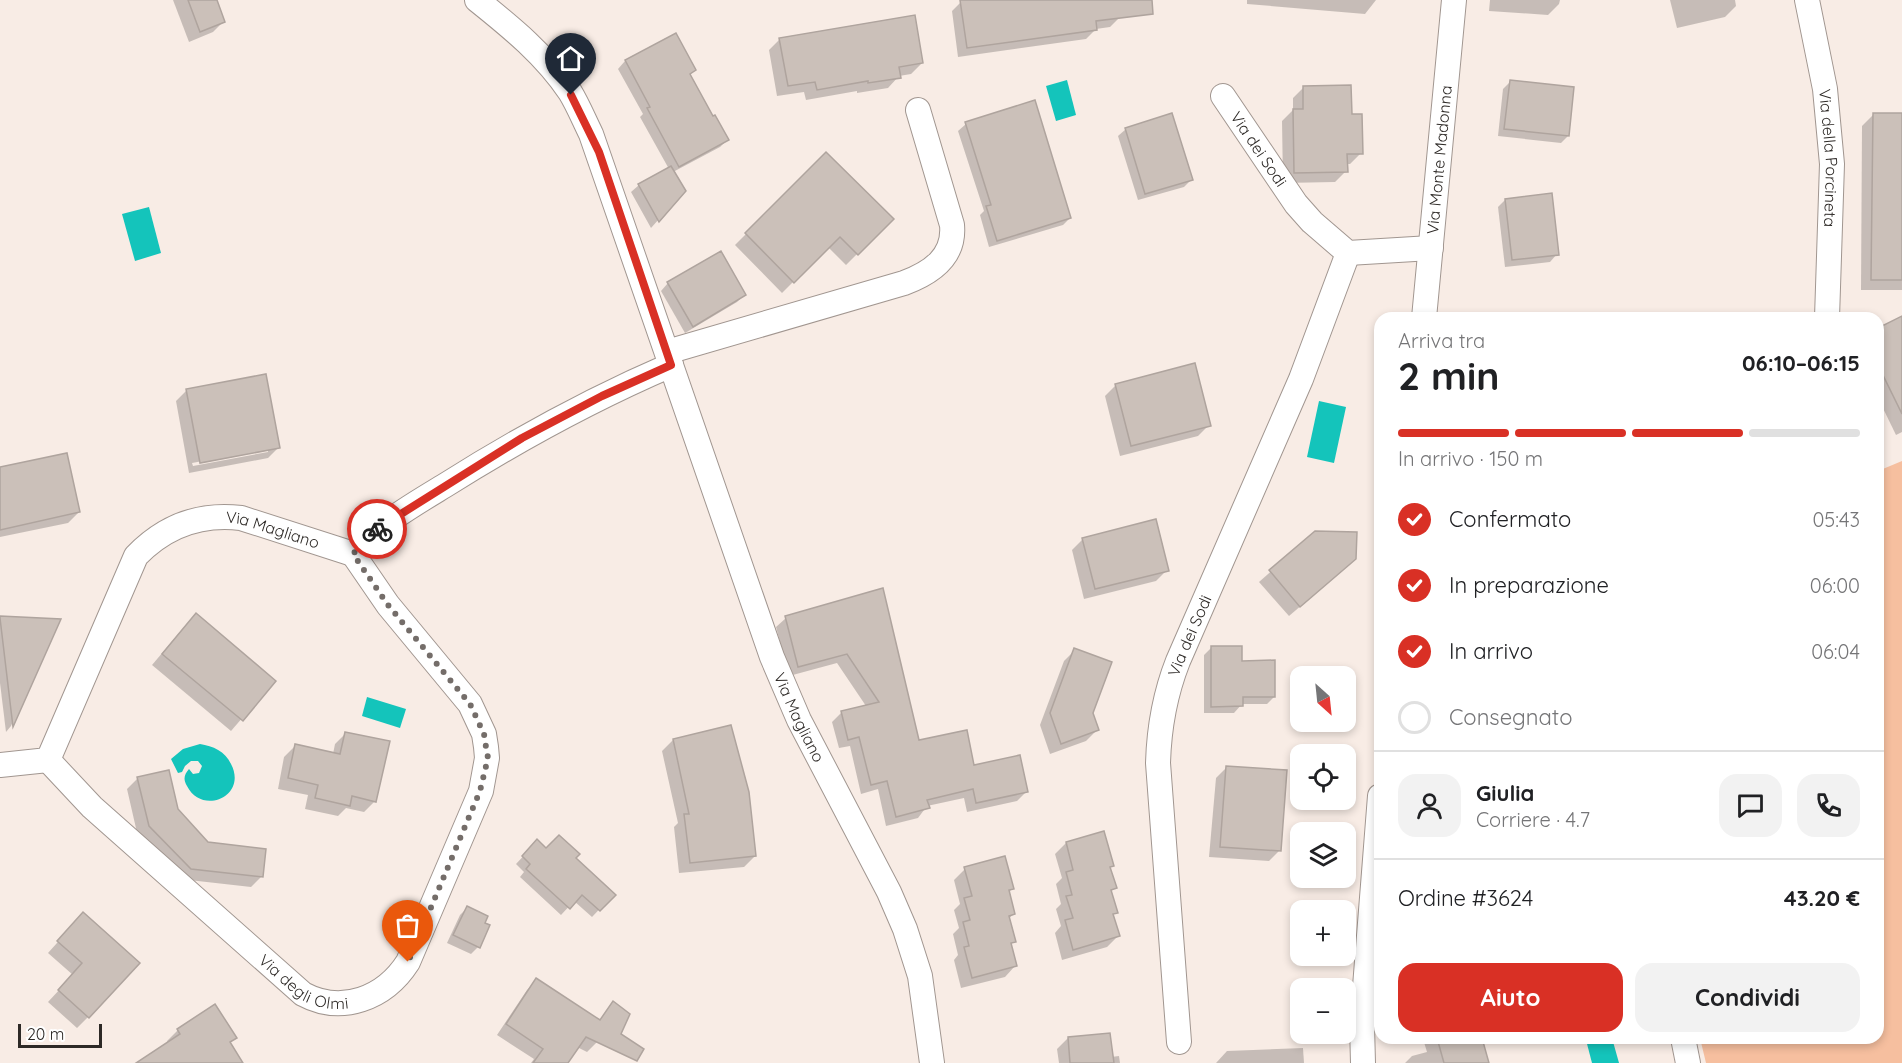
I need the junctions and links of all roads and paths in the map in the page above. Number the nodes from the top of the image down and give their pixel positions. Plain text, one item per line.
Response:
1 (477, 0) edge
2 (1454, 0) edge
3 (1807, 0) edge
4 (1223, 96) dead end
5 (918, 110) dead end
6 (1431, 248) junction
7 (1348, 253) junction
8 (1425, 312) edge
9 (1827, 312) edge
10 (669, 358) junction
11 (353, 554) junction
12 (48, 760) junction
13 (0, 765) edge
14 (1374, 872) edge
15 (1179, 1042) dead end
16 (1684, 1044) edge
17 (932, 1063) edge
18 (1363, 1063) edge
19 (1688, 1063) edge

1 - 10 street, Via Magliano
2 - 6 street, Via Monte Madonna
3 - 9 street, Via della Porcineta
4 - 7 street, Via dei Sodi
5 - 10 street
6 - 7 street
6 - 8 street, Via Monte Madonna
7 - 15 street, Via dei Sodi
10 - 11 street
10 - 17 street, Via Magliano
11 - 12 street, Via Magliano
11 - 12 street, Via degli Olmi
12 - 13 street
14 - 18 street
16 - 19 street

